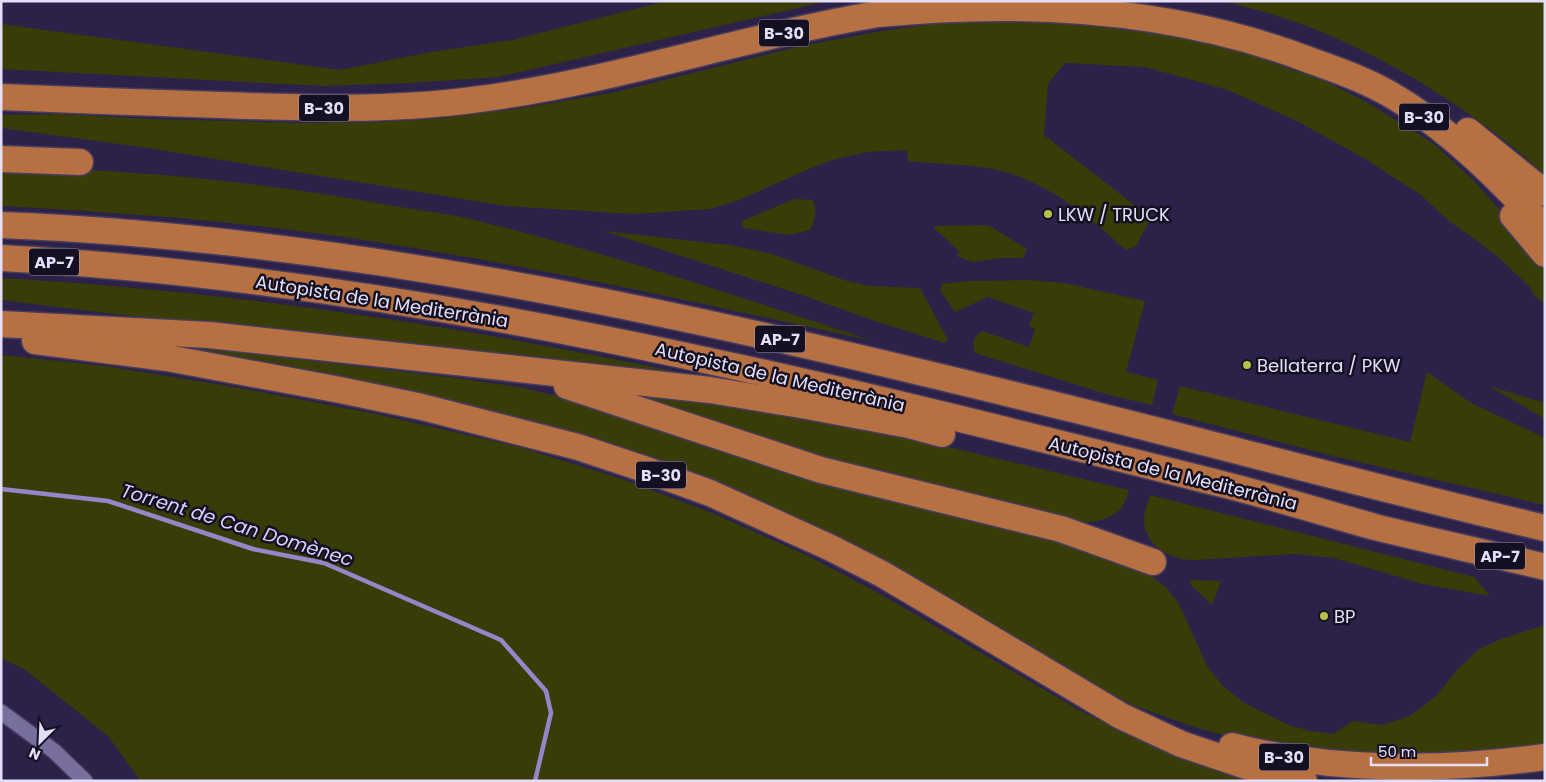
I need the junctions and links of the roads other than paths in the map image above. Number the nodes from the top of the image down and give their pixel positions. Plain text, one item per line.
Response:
1 (1164, 18) junction
2 (1276, 47) junction
3 (1, 97) edge
4 (122, 102) junction
5 (1, 106) edge
6 (1, 141) edge
7 (1, 159) edge
8 (1545, 194) edge
9 (1, 225) edge
10 (1545, 228) edge
11 (1545, 254) edge
12 (1, 258) edge
13 (1, 324) edge
14 (1, 338) edge
15 (456, 363) junction
16 (1375, 527) junction
17 (1545, 528) edge
18 (1152, 562) dead end
19 (1545, 567) edge
20 (1040, 668) junction
21 (1, 712) edge
22 (1545, 757) edge
23 (85, 781) edge
24 (1304, 781) edge

1 - 2 highway, B-30
1 - 4 highway, B-30
1 - 8 highway
2 - 10 highway, B-30
2 - 11 highway
3 - 4 highway
4 - 5 highway, B-30
6 - 7 highway
9 - 17 highway, Autopista de la Mediterrània / AP-7
12 - 16 highway, Autopista de la Mediterrània / AP-7
13 - 15 highway
14 - 20 highway, B-30
15 - 16 highway
15 - 18 highway
16 - 19 highway, Autopista de la Mediterrània / AP-7
20 - 22 highway, B-30
20 - 24 highway
21 - 23 street

